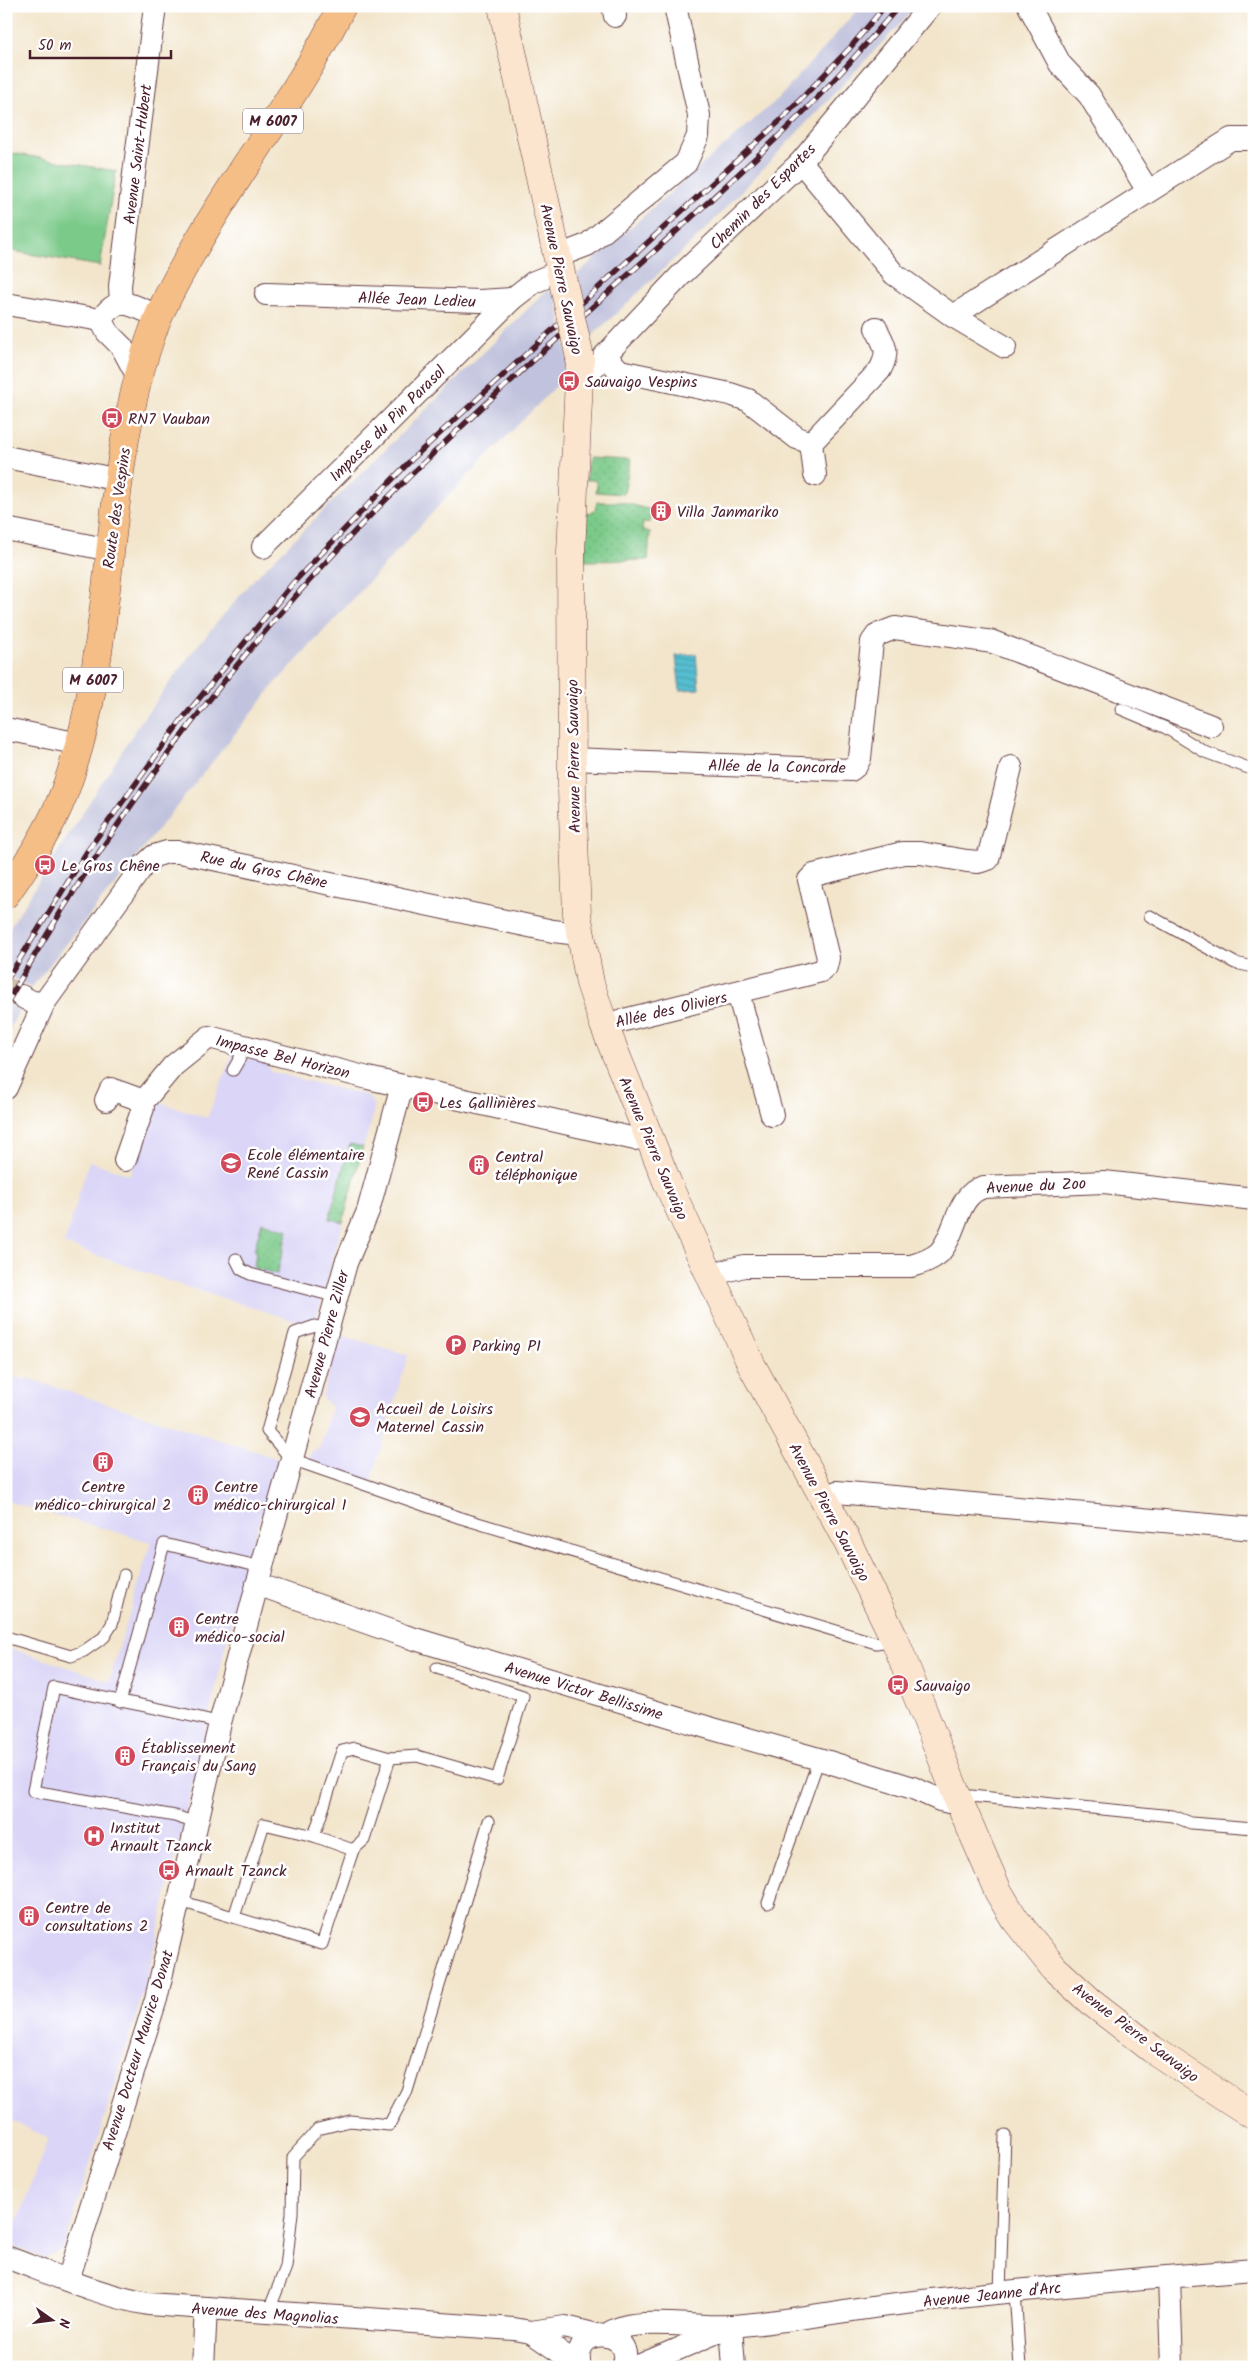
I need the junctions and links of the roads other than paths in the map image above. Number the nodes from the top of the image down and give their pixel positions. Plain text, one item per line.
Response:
1 (155, 6) edge
2 (342, 6) edge
3 (502, 6) edge
4 (675, 6) edge
5 (930, 6) edge
6 (1029, 6) edge
7 (1254, 139) edge
8 (801, 162) junction
9 (1148, 192) junction
10 (561, 269) junction
11 (266, 294) dead end
12 (512, 299) junction
13 (121, 302) junction
14 (6, 304) edge
15 (159, 316) junction
16 (953, 316) junction
17 (101, 320) junction
18 (876, 328) dead end
19 (116, 340) junction
20 (148, 342) junction
21 (1005, 347) dead end
22 (588, 362) junction
23 (138, 378) junction
24 (811, 443) junction
25 (6, 457) edge
26 (815, 475) dead end
27 (118, 480) junction
28 (6, 529) edge
29 (263, 547) dead end
30 (110, 550) junction
31 (1121, 708) dead end
32 (1211, 726) dead end
33 (6, 729) edge
34 (80, 744) junction
35 (571, 759) junction
36 (1011, 767) dead end
37 (1254, 770) edge
38 (6, 894) edge
39 (1150, 916) dead end
40 (580, 934) junction
41 (1254, 967) edge
42 (738, 993) junction
43 (20, 996) tunnel mouth
44 (44, 1004) junction
45 (604, 1025) junction
46 (242, 1046) junction
47 (232, 1070) dead end
48 (396, 1084) junction
49 (6, 1088) edge
50 (106, 1100) dead end
51 (141, 1100) junction
52 (772, 1115) dead end
53 (648, 1137) junction
54 (125, 1160) dead end
55 (1254, 1199) edge
56 (236, 1259) dead end
57 (710, 1275) junction
58 (337, 1297) junction
59 (328, 1329) junction
60 (291, 1459) junction
61 (824, 1498) junction
62 (1254, 1529) edge
63 (124, 1575) dead end
64 (259, 1576) junction
65 (6, 1637) edge
66 (895, 1640) junction
67 (437, 1668) dead end
68 (120, 1702) junction
69 (220, 1723) junction
70 (390, 1758) junction
71 (819, 1759) junction
72 (955, 1789) junction
73 (489, 1821) dead end
74 (196, 1822) junction
75 (1254, 1828) edge
76 (314, 1836) junction
77 (353, 1850) junction
78 (180, 1901) junction
79 (768, 1903) dead end
80 (234, 1917) junction
81 (1254, 2116) edge
82 (1005, 2135) dead end
83 (6, 2257) edge
84 (1254, 2270) edge
85 (1168, 2276) junction
86 (68, 2280) junction
87 (1008, 2291) junction
88 (206, 2308) junction
89 (268, 2314) junction
90 (731, 2326) junction
91 (531, 2332) junction
92 (602, 2335) junction
93 (580, 2366) edge
94 (203, 2367) edge
95 (623, 2367) edge
96 (636, 2367) edge
97 (734, 2367) edge
98 (1020, 2367) edge
99 (1172, 2367) edge

1 - 13 street, Avenue Saint-Hubert
2 - 15 main road, Route des Vespins / M 6007
3 - 10 main road, Avenue Pierre Sauvaigo
4 - 10 street
5 - 8 street, Chemin des Espartes
6 - 9 street
7 - 9 street
8 - 16 street
8 - 22 street, Chemin des Espartes
9 - 16 street
10 - 12 street
10 - 22 main road, Avenue Pierre Sauvaigo, bridge
11 - 12 street, Allée Jean Ledieu
12 - 29 street, Impasse du Pin Parasol
13 - 15 street
13 - 17 street
14 - 17 street
15 - 20 main road, Route des Vespins / M 6007
16 - 21 street
17 - 19 street
18 - 24 street
19 - 20 street
19 - 23 street
20 - 23 main road, Route des Vespins / M 6007
22 - 24 street
22 - 35 main road, Avenue Pierre Sauvaigo
23 - 27 main road, Route des Vespins / M 6007
24 - 26 street
25 - 27 street
27 - 30 main road, Route des Vespins / M 6007
28 - 30 street
30 - 34 main road, Route des Vespins / M 6007
31 - 37 lane
32 - 35 street, Allée de la Concorde
33 - 34 street
34 - 38 main road, Route des Vespins / M 6007
35 - 40 main road, Avenue Pierre Sauvaigo
36 - 42 street, Allée des Oliviers
39 - 41 lane
40 - 44 street, Rue du Gros Chêne
40 - 45 main road, Avenue Pierre Sauvaigo
42 - 45 street, Allée des Oliviers
42 - 52 street, Allée des Oliviers
43 - 44 street
44 - 49 street, Rue du Gros Chêne
45 - 53 main road, Avenue Pierre Sauvaigo
46 - 47 lane
46 - 48 street, Impasse Bel Horizon
46 - 51 street, Impasse Bel Horizon
48 - 53 street
48 - 58 street, Avenue Pierre Ziller
50 - 51 street
51 - 54 street
53 - 57 main road, Avenue Pierre Sauvaigo
55 - 57 street, Avenue du Zoo
56 - 58 lane
57 - 61 main road, Avenue Pierre Sauvaigo
58 - 59 street, Avenue Pierre Ziller
59 - 60 street, Avenue Pierre Ziller
59 - 60 lane
60 - 64 street, Avenue Pierre Ziller
60 - 66 lane
61 - 62 street
61 - 66 main road, Avenue Pierre Sauvaigo
63 - 65 lane
64 - 68 lane
64 - 69 street, Avenue Docteur Maurice Donat
64 - 71 street, Avenue Victor Bellissime
66 - 72 main road, Avenue Pierre Sauvaigo
67 - 70 lane
68 - 69 lane
68 - 74 lane
69 - 74 street, Avenue Docteur Maurice Donat
70 - 76 lane
70 - 77 lane
71 - 72 street, Avenue Victor Bellissime
71 - 79 lane
72 - 75 lane
72 - 81 main road, Avenue Pierre Sauvaigo
73 - 89 lane
74 - 78 street, Avenue Docteur Maurice Donat
76 - 77 lane
76 - 80 lane
77 - 80 lane
78 - 80 lane
78 - 86 street, Avenue Docteur Maurice Donat
82 - 87 lane
83 - 86 street, Avenue des Magnolias
84 - 85 street, Avenue Jeanne d'Arc
85 - 87 street, Avenue Jeanne d'Arc
85 - 99 street
86 - 88 street, Avenue des Magnolias
87 - 90 street, Avenue Jeanne d'Arc
87 - 98 lane
88 - 89 street, Avenue des Magnolias
88 - 94 street
89 - 91 street, Avenue des Magnolias
90 - 92 street, Avenue Jeanne d'Arc
90 - 96 street, Avenue Jeanne d'Arc
90 - 97 street
91 - 92 street, Avenue des Magnolias
91 - 93 street, Avenue des Magnolias
92 - 93 street, Avenue Jeanne d'Arc
92 - 95 street

